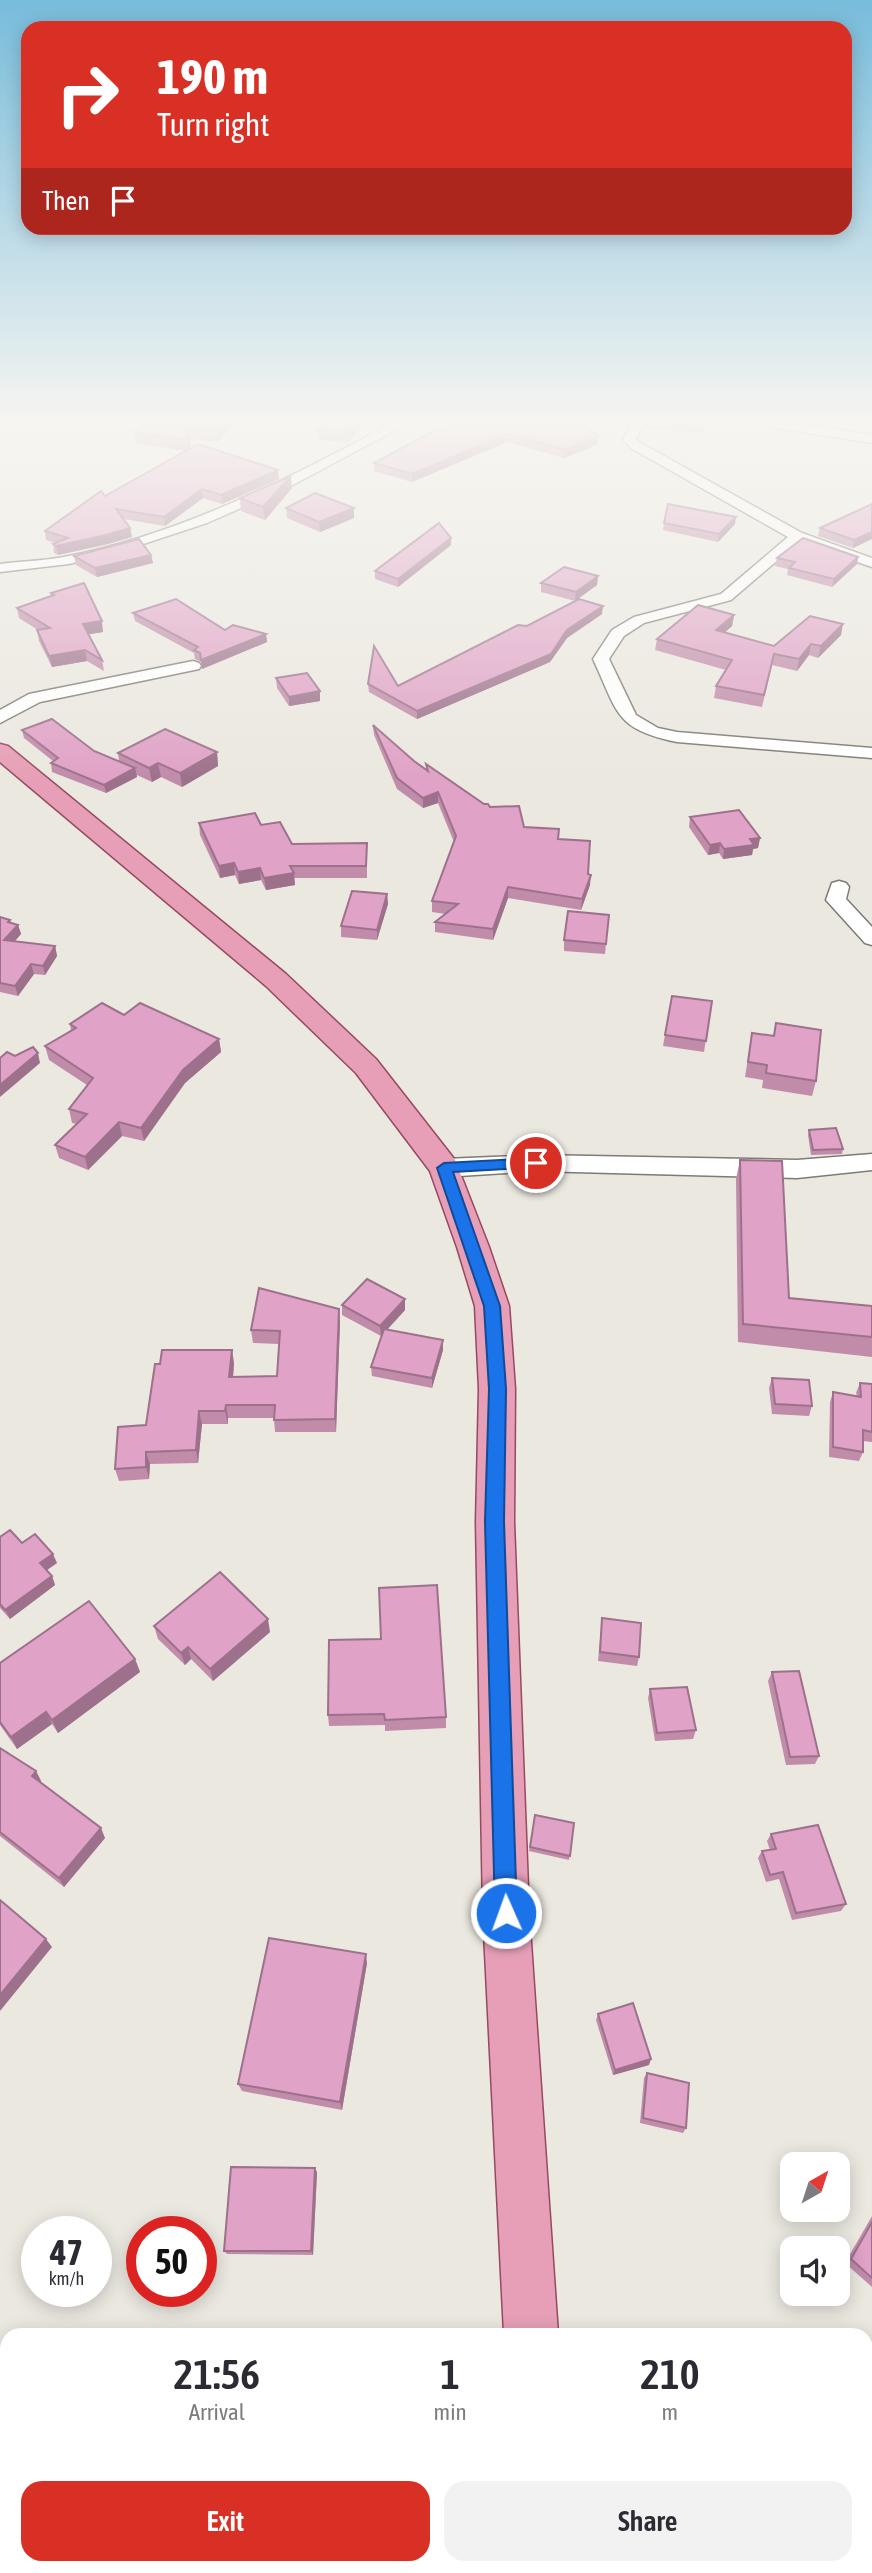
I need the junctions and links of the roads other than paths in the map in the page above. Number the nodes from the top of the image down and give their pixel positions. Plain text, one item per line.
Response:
1 (146, 539) edge
2 (793, 539) edge
3 (806, 539) edge
4 (872, 563) edge
5 (0, 568) edge
6 (192, 666) dead end
7 (0, 718) edge
8 (0, 751) edge
9 (872, 753) edge
10 (839, 887) dead end
11 (872, 939) edge
12 (872, 1162) edge
13 (444, 1168) junction
14 (531, 2328) edge

1 - 5 street
2 - 9 street
3 - 4 street
6 - 7 street
8 - 13 main road
10 - 11 street
12 - 13 street
13 - 14 main road

